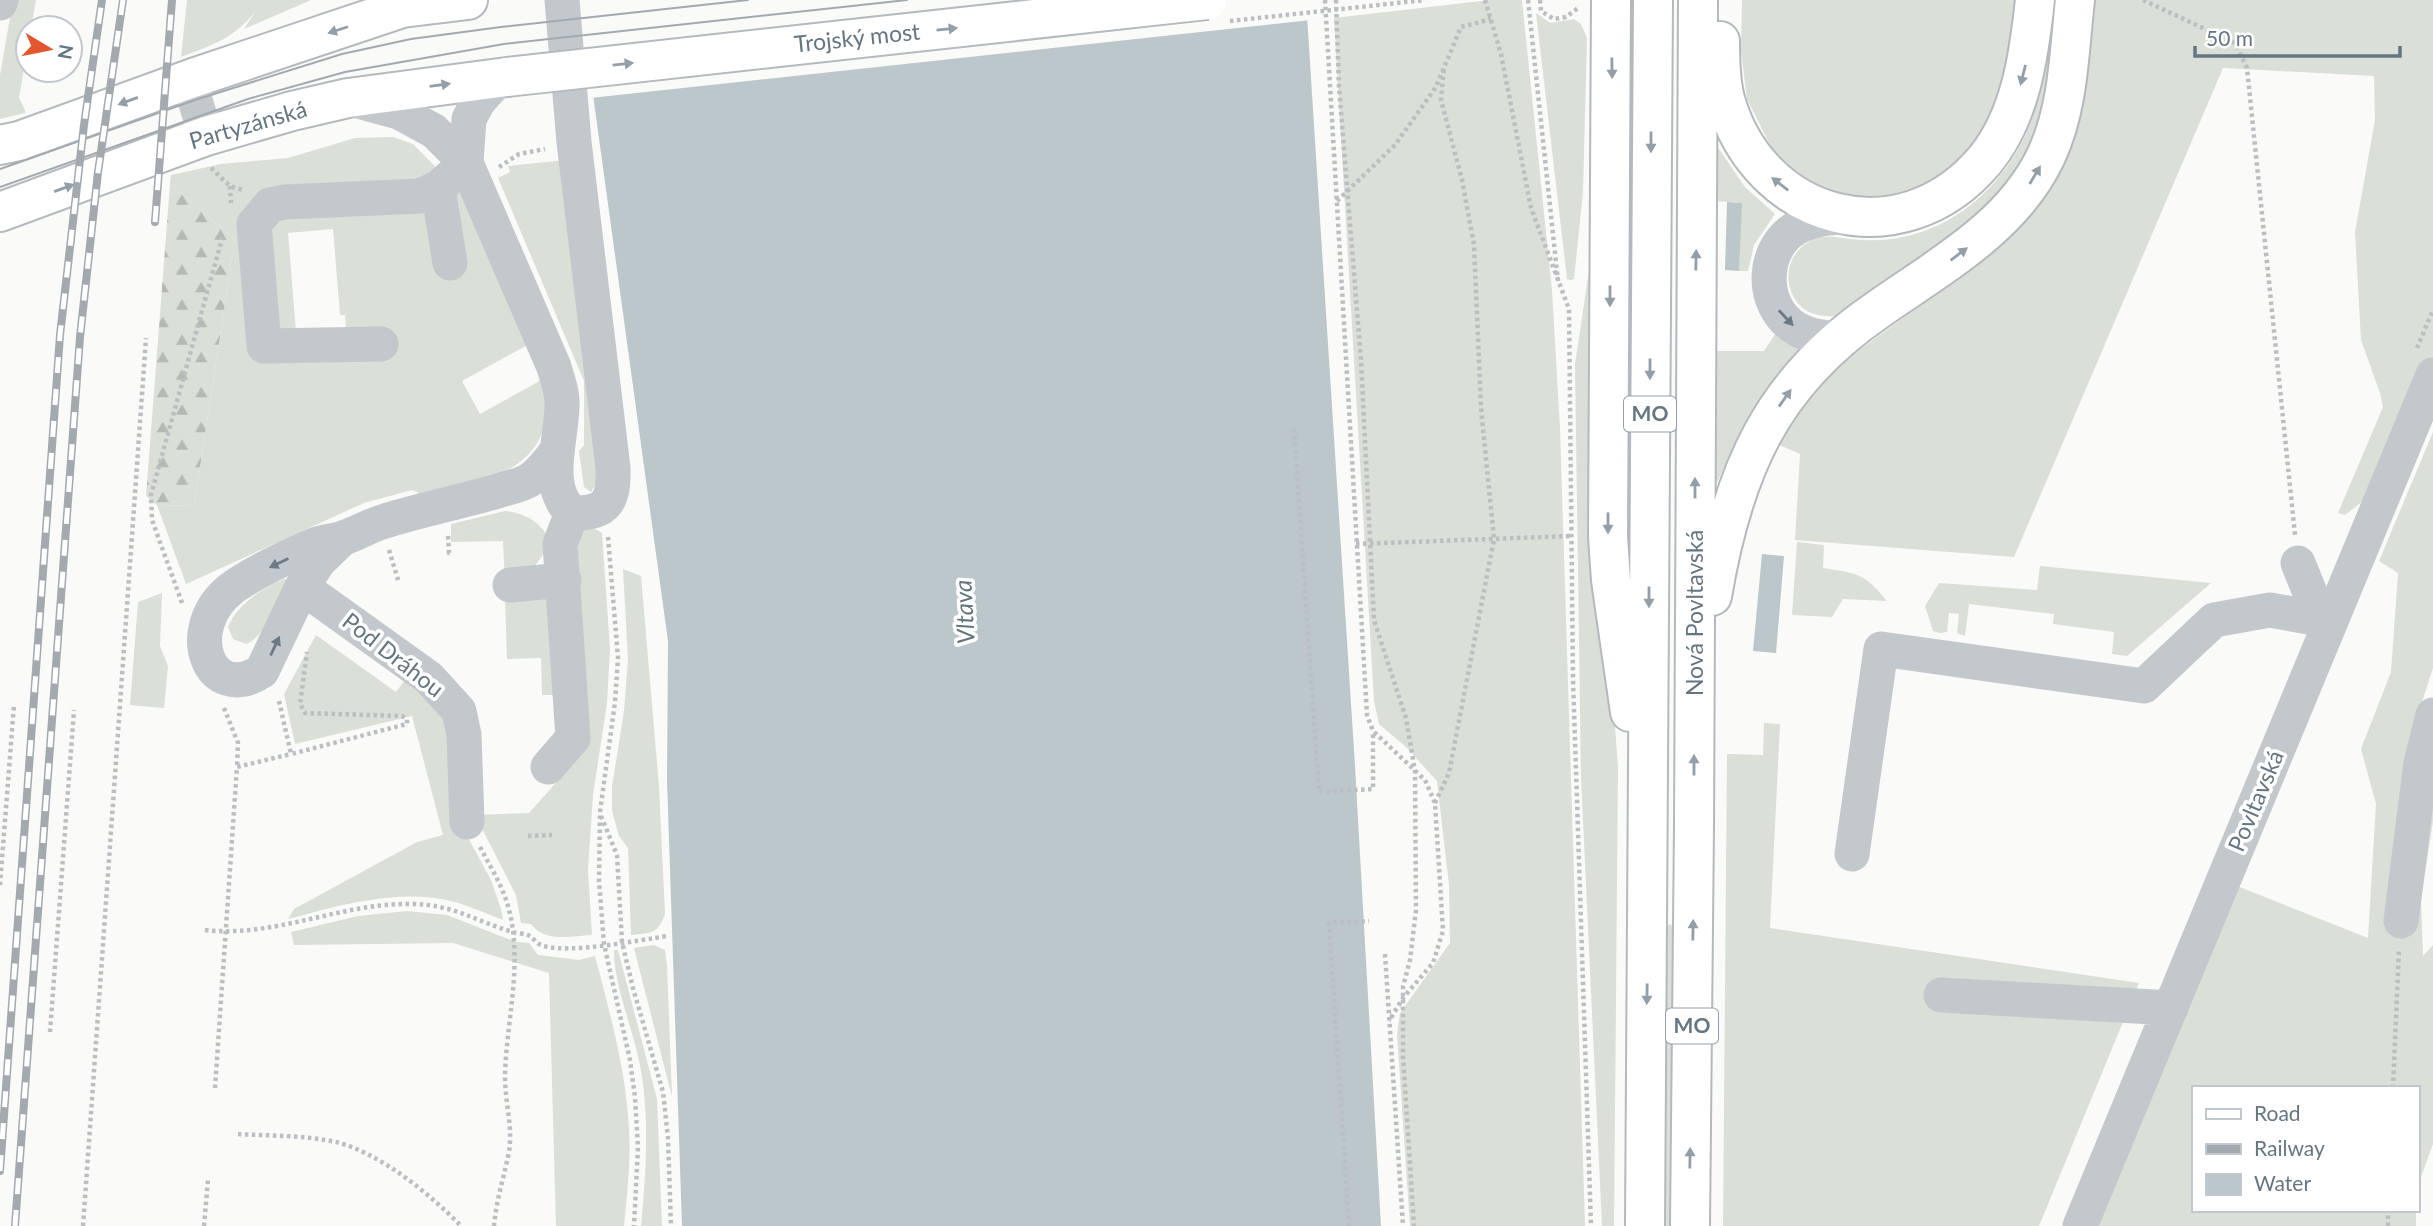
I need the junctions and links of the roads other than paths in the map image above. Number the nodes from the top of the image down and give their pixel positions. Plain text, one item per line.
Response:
1 (459, 0) edge
2 (562, 0) edge
3 (1207, 0) edge
4 (1611, 0) edge
5 (1653, 0) edge
6 (1698, 0) edge
7 (1719, 0) edge
8 (2075, 0) edge
9 (2034, 3) edge
10 (503, 77) junction
11 (193, 78) junction
12 (1697, 79) junction
13 (1651, 82) junction
14 (348, 98) junction
15 (0, 145) edge
16 (206, 151) junction
17 (479, 167) junction
18 (438, 188) junction
19 (0, 212) edge
20 (1855, 217) junction
21 (450, 263) dead end
22 (1839, 339) junction
23 (382, 344) dead end
24 (2433, 375) edge
25 (556, 452) junction
26 (587, 511) junction
27 (343, 538) junction
28 (2298, 564) road end
29 (564, 580) junction
30 (510, 585) dead end
31 (302, 587) junction
32 (2324, 620) junction
33 (1694, 703) junction
34 (2433, 715) edge
35 (548, 767) dead end
36 (467, 822) road end
37 (1648, 828) junction
38 (1853, 854) dead end
39 (2401, 921) road end
40 (1941, 995) dead end
41 (2171, 1008) junction
42 (1645, 1226) edge
43 (1690, 1226) edge
44 (2080, 1226) edge

1 -> 11 main road
2 - 26 street
10 -> 3 main road, Trojský most, bridge
4 -> 37 main road
5 - 13 main road, Nová Povltavská / MO
6 - 12 main road, Nová Povltavská / MO
20 -> 7 main road
22 -> 8 main road
9 -> 20 main road
14 -> 10 main road, Partyzánská
10 - 17 street
11 -> 15 main road
11 - 16 street
12 - 13 street
33 -> 12 main road, Nová Povltavská / MO
13 -> 37 main road, Nová Povltavská / MO
14 - 16 main road, Partyzánská
14 - 17 street
19 -> 16 main road, Partyzánská
17 - 18 street
17 - 25 street
18 - 21 street
18 - 23 street
20 -> 22 street
33 -> 22 main road
24 - 32 street, Povltavská
25 - 26 street
25 - 27 street
26 - 29 street
27 - 31 street
27 -> 31 street
28 - 32 street
29 - 30 street
29 - 35 street
31 - 36 street, Pod Dráhou
32 - 38 street
32 - 41 street, Povltavská
43 -> 33 main road, Nová Povltavská / MO
34 - 39 street
37 -> 42 main road, Nová Povltavská / MO
40 - 41 street
41 - 44 street, Povltavská

